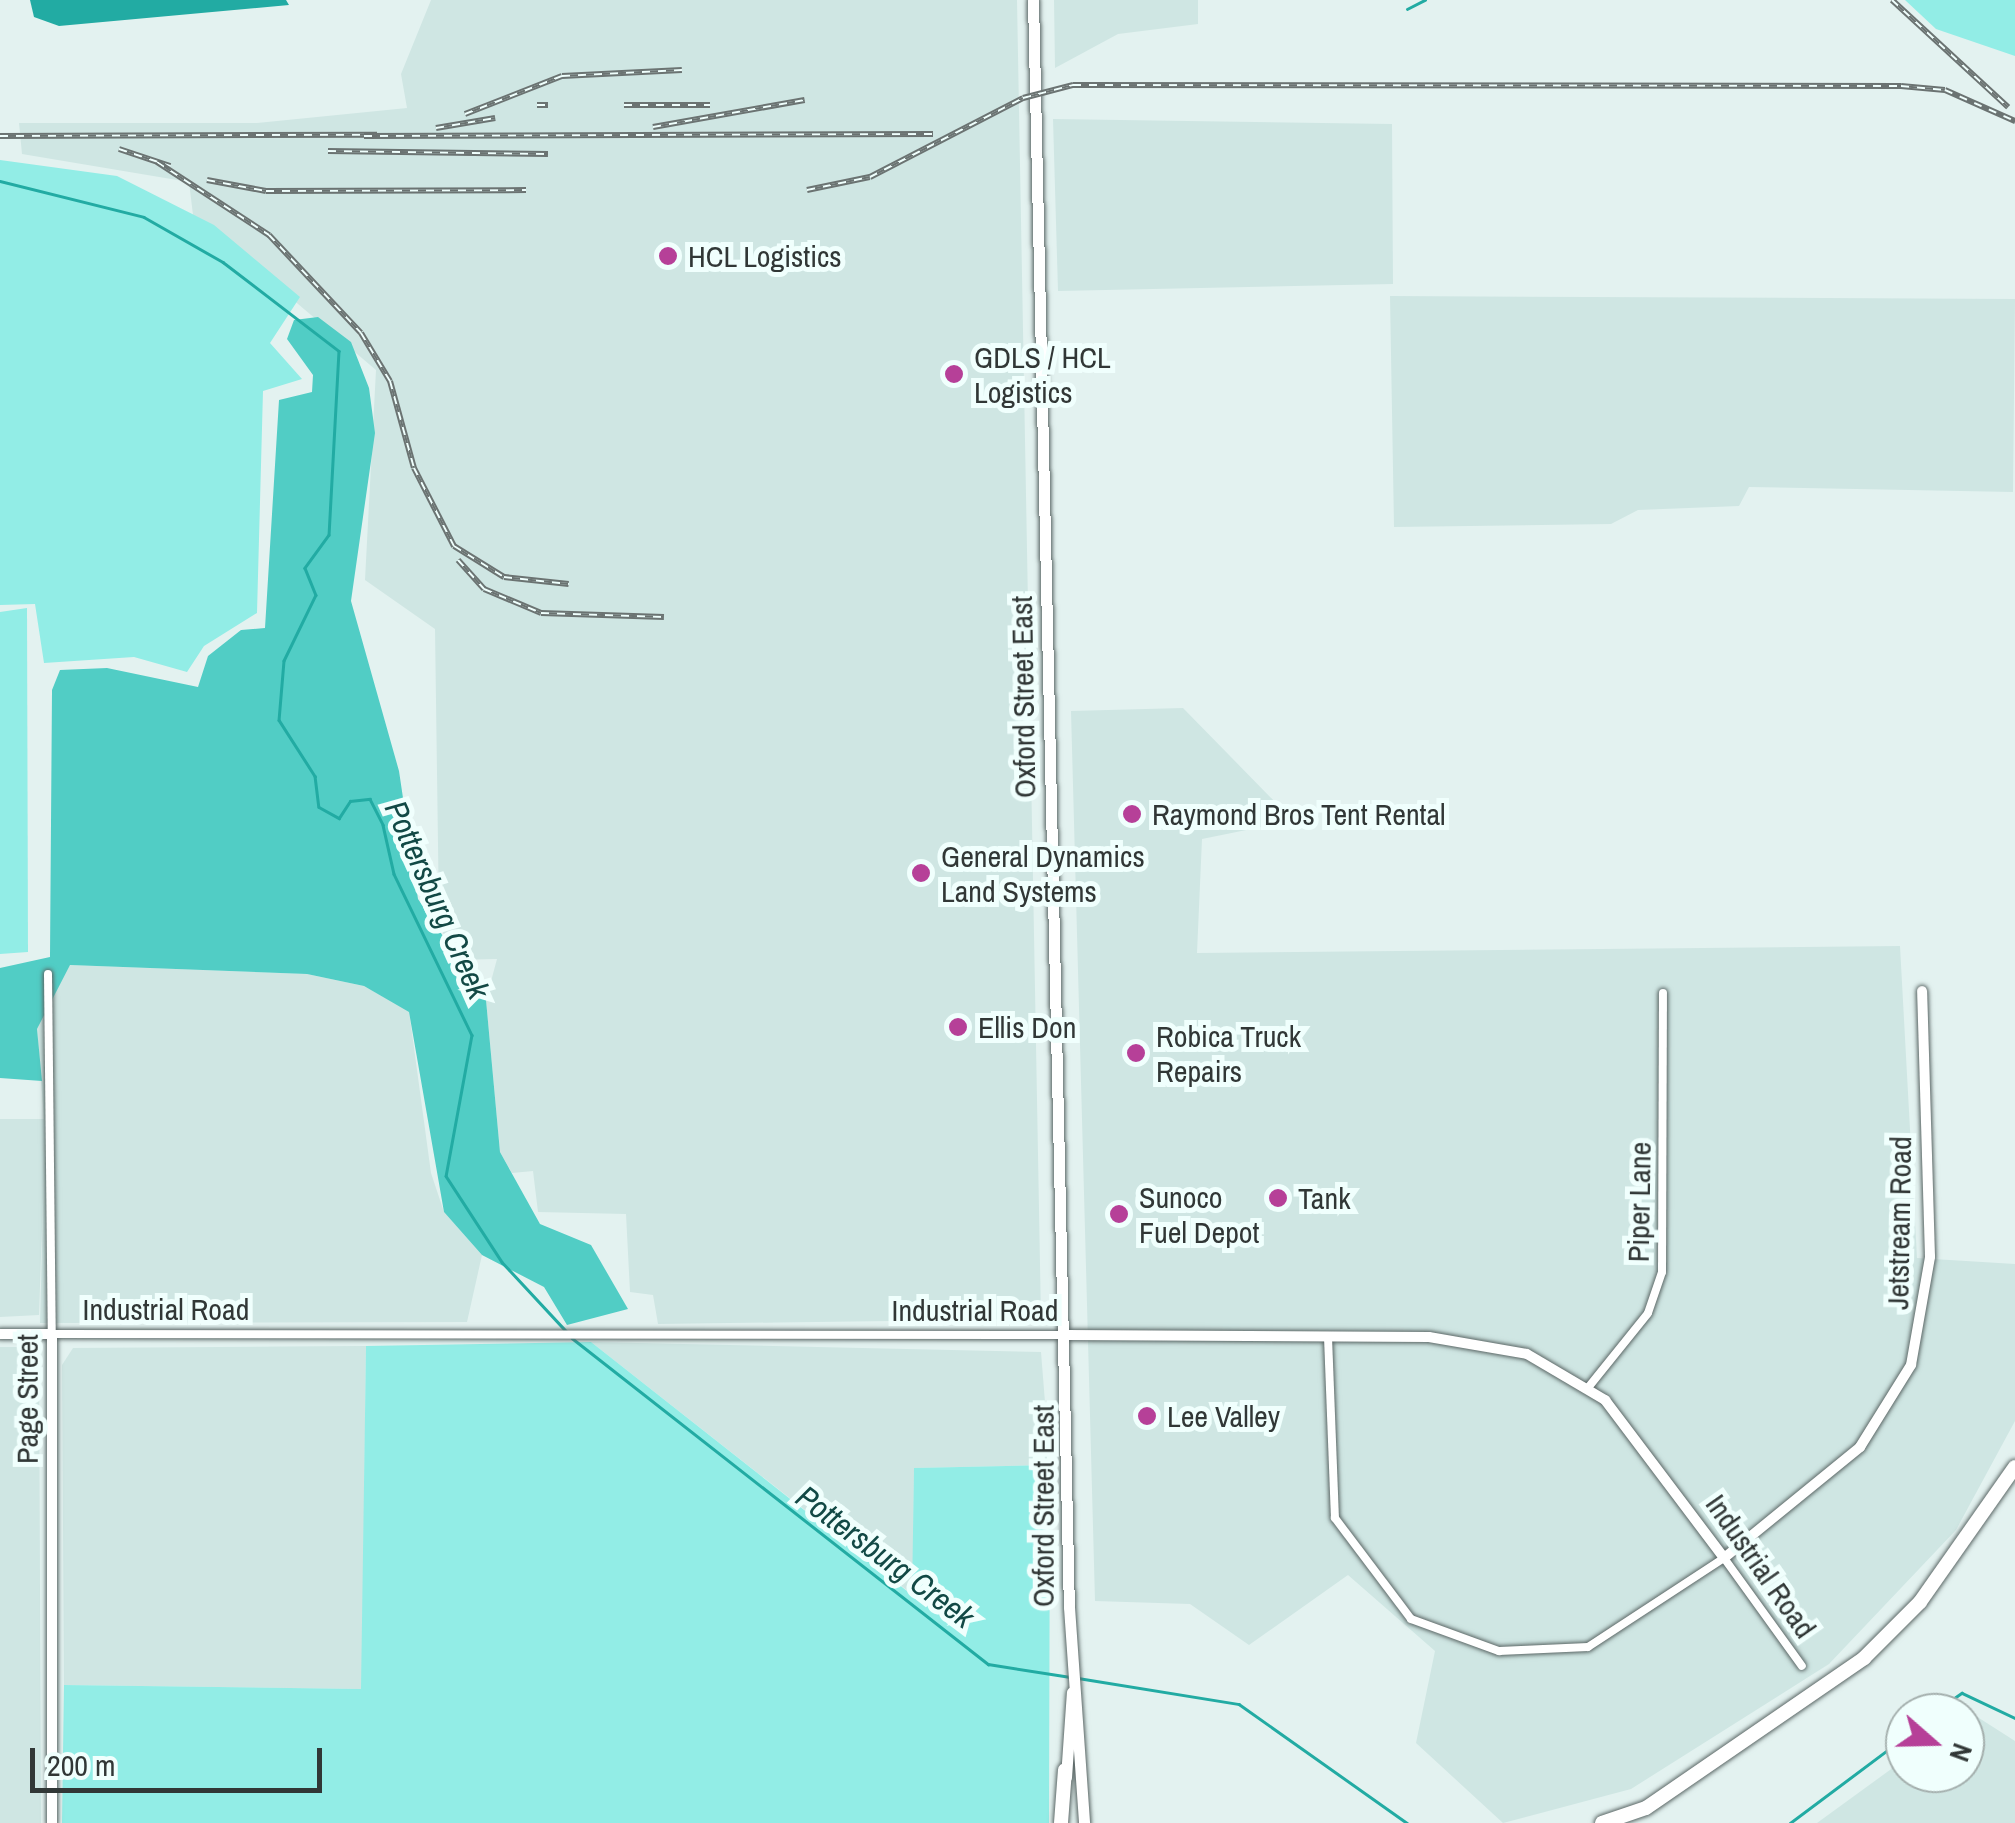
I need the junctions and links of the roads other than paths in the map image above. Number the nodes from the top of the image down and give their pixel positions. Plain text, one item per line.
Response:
1 (1034, 0) edge
2 (48, 974) dead end
3 (1922, 991) dead end
4 (1663, 994) dead end
5 (0, 1334) edge
6 (52, 1334) junction
7 (1067, 1335) junction
8 (1328, 1337) junction
9 (1587, 1388) junction
10 (2015, 1466) edge
11 (1724, 1558) junction
12 (1802, 1666) dead end
13 (1072, 1692) junction
14 (1066, 1770) joint
15 (52, 1823) edge
16 (1064, 1823) edge
17 (1084, 1823) edge
18 (1602, 1823) edge

1 - 7 main road, Oxford Street East
2 - 6 street, Page Street
3 - 11 street, Jetstream Road
4 - 9 street, Piper Lane
5 - 6 street, Industrial Road
6 - 7 street, Industrial Road
6 - 15 street, Page Street
7 - 8 street, Industrial Road
7 - 13 main road, Oxford Street East
8 - 9 street, Industrial Road
8 - 11 street, Jetstream Road
9 - 11 street, Industrial Road
10 - 18 highway
11 - 12 street, Industrial Road
13 - 14 main road, Oxford Street East
13 - 17 main road, Oxford Street East
14 - 16 highway

